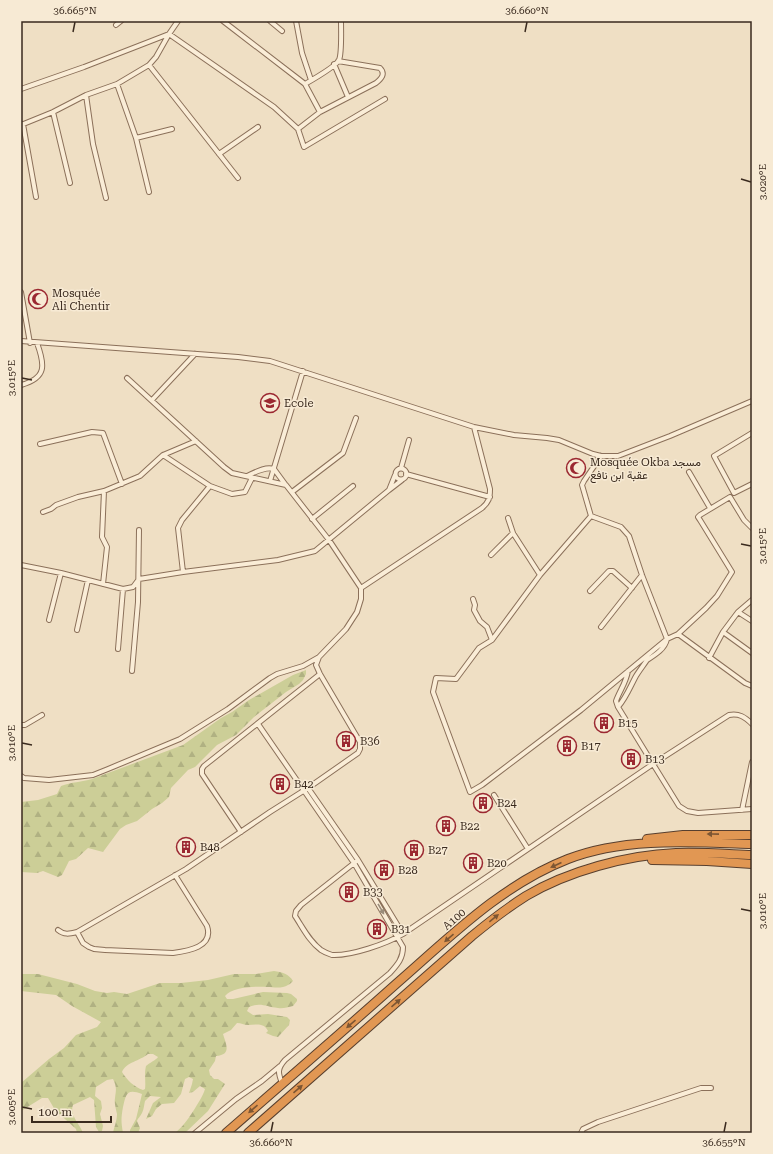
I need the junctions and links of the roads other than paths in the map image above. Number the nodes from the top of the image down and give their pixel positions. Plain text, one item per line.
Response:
1 (121, 21) edge
2 (178, 21) edge
3 (223, 21) edge
4 (270, 21) edge
5 (296, 21) edge
6 (341, 21) edge
7 (116, 25) dead end
8 (282, 31) dead end
9 (169, 34) junction
10 (338, 61) junction
11 (334, 64) junction
12 (149, 65) junction
13 (311, 80) junction
14 (118, 84) junction
15 (305, 84) junction
16 (21, 89) edge
17 (86, 95) junction
18 (348, 97) junction
19 (385, 99) dead end
20 (54, 112) junction
21 (320, 112) junction
22 (22, 125) edge
23 (258, 127) dead end
24 (298, 129) junction
25 (172, 130) dead end
26 (136, 138) junction
27 (219, 154) junction
28 (238, 178) dead end
29 (70, 183) dead end
30 (149, 192) dead end
31 (36, 198) dead end
32 (106, 198) dead end
33 (21, 292) edge
34 (21, 341) edge
35 (30, 343) junction
36 (37, 343) junction
37 (195, 354) junction
38 (303, 371) junction
39 (127, 378) dead end
40 (21, 385) edge
41 (152, 400) junction
42 (752, 401) edge
43 (356, 418) dead end
44 (474, 427) junction
45 (752, 433) edge
46 (409, 440) dead end
47 (196, 441) junction
48 (40, 444) dead end
49 (163, 455) junction
50 (601, 456) junction
51 (401, 468) junction
52 (274, 469) junction
53 (689, 472) dead end
54 (406, 474) junction
55 (395, 475) junction
56 (246, 476) junction
57 (252, 478) junction
58 (403, 480) junction
59 (270, 481) junction
60 (122, 484) junction
61 (752, 484) edge
62 (286, 485) junction
63 (210, 486) junction
64 (353, 486) dead end
65 (389, 490) junction
66 (104, 491) junction
67 (292, 492) junction
68 (734, 493) junction
69 (490, 497) junction
70 (730, 497) junction
71 (710, 508) junction
72 (43, 512) dead end
73 (591, 516) junction
74 (508, 518) dead end
75 (312, 519) junction
76 (752, 528) edge
77 (139, 530) dead end
78 (514, 533) junction
79 (329, 540) junction
80 (491, 555) dead end
81 (21, 565) edge
82 (183, 572) junction
83 (61, 573) junction
84 (540, 575) junction
85 (642, 575) junction
86 (139, 579) junction
87 (88, 580) junction
88 (103, 584) junction
89 (360, 588) junction
90 (632, 588) junction
91 (123, 589) junction
92 (590, 591) dead end
93 (473, 599) dead end
94 (752, 600) edge
95 (738, 612) junction
96 (49, 620) dead end
97 (752, 620) edge
98 (601, 627) dead end
99 (77, 630) dead end
100 (723, 632) junction
101 (678, 634) junction
102 (667, 639) junction
103 (492, 640) junction
104 (118, 649) dead end
105 (752, 653) edge
106 (648, 655) junction
107 (319, 657) junction
108 (709, 658) junction
109 (647, 660) junction
110 (132, 671) dead end
111 (628, 671) junction
112 (320, 674) junction
113 (752, 686) edge
114 (618, 707) junction
115 (42, 715) dead end
116 (258, 724) junction
117 (752, 724) edge
118 (21, 725) edge
119 (752, 762) edge
120 (653, 764) junction
121 (21, 776) edge
122 (306, 789) junction
123 (494, 795) dead end
124 (752, 809) edge
125 (742, 810) junction
126 (240, 832) junction
127 (752, 835) edge
128 (752, 844) edge
129 (528, 849) junction
130 (592, 852) junction
131 (752, 855) edge
132 (615, 861) junction
133 (356, 862) junction
134 (752, 864) edge
135 (175, 875) junction
136 (58, 930) dead end
137 (77, 932) junction
138 (403, 934) junction
139 (398, 937) junction
140 (280, 1066) junction
141 (282, 1084) junction
142 (712, 1088) dead end
143 (195, 1133) edge
144 (226, 1133) edge
145 (248, 1133) edge
146 (582, 1133) edge

1 - 7 street
2 - 9 street
3 - 15 street
4 - 8 street
5 - 13 street
6 - 10 street
9 - 12 street
9 - 16 street
9 - 24 street
10 - 11 street
10 - 18 street
11 - 13 street
11 - 18 street
12 - 14 street
12 - 27 street
13 - 15 street
14 - 17 street
14 - 26 street
15 - 21 street
17 - 20 street
17 - 32 street
18 - 21 street
19 - 24 street
20 - 22 street
20 - 29 street
21 - 24 street
22 - 31 street
23 - 27 street
25 - 26 street
26 - 30 street
27 - 28 street
33 - 35 street
34 - 35 street
35 - 36 street
36 - 37 street
36 - 40 street
37 - 38 street
37 - 41 street
38 - 44 street
38 - 52 street
39 - 41 street
41 - 47 street
42 - 50 street
43 - 67 street
44 - 50 street
44 - 69 street
45 - 68 street
46 - 51 street
47 - 49 street
47 - 56 street
48 - 60 street
49 - 60 street
49 - 63 street
50 - 73 street
51 - 54 street
51 - 55 street
52 - 56 street
52 - 59 street
52 - 62 street
53 - 71 street
54 - 58 street
54 - 69 street
55 - 58 street
55 - 65 street
56 - 57 street
57 - 59 street
57 - 63 street
58 - 65 street
59 - 62 street
60 - 66 street
61 - 68 street
62 - 67 street
63 - 82 street
64 - 75 street
65 - 79 street
66 - 72 street
66 - 88 street
67 - 75 street
68 - 70 street
69 - 89 street
70 - 71 street
70 - 76 street
71 - 101 street
73 - 84 street
73 - 85 street
74 - 78 street
75 - 79 street
77 - 86 street
78 - 80 street
78 - 84 street
79 - 82 street
79 - 89 street
81 - 83 street
82 - 86 street
83 - 87 street
83 - 96 street
84 - 103 street
85 - 90 street
85 - 102 street
86 - 91 street
86 - 110 street
87 - 88 street
87 - 99 street
88 - 91 street
89 - 107 street
90 - 92 street
90 - 98 street
91 - 104 street
93 - 103 street
94 - 95 street
95 - 97 street
95 - 100 street
100 - 105 street
100 - 108 street
101 - 102 street
101 - 108 street
102 - 106 street
102 - 109 street
103 - 111 street
106 - 109 street
106 - 111 street
107 - 112 street
107 - 121 street
108 - 113 street
109 - 114 street
111 - 114 street
112 - 116 street
112 - 122 street
114 - 120 street
115 - 118 street
116 - 122 street
116 - 126 street
117 - 120 street
119 - 125 street
120 - 125 street
120 - 129 street
122 - 126 street
122 - 133 street
123 - 129 street
124 - 125 street
126 - 135 street
127 -> 130 highway
128 - 130 highway, A100 / A100
129 - 138 street
130 -> 141 highway, A100 / A100
131 - 132 highway
132 - 134 highway
145 -> 132 highway
133 - 138 street
133 -> 139 street
133 - 139 street
135 - 137 street
135 - 137 street
136 - 137 street
138 - 139 street
139 - 140 street
140 - 141 street
140 - 143 street
141 -> 144 highway, A100 / A100
142 - 146 street

